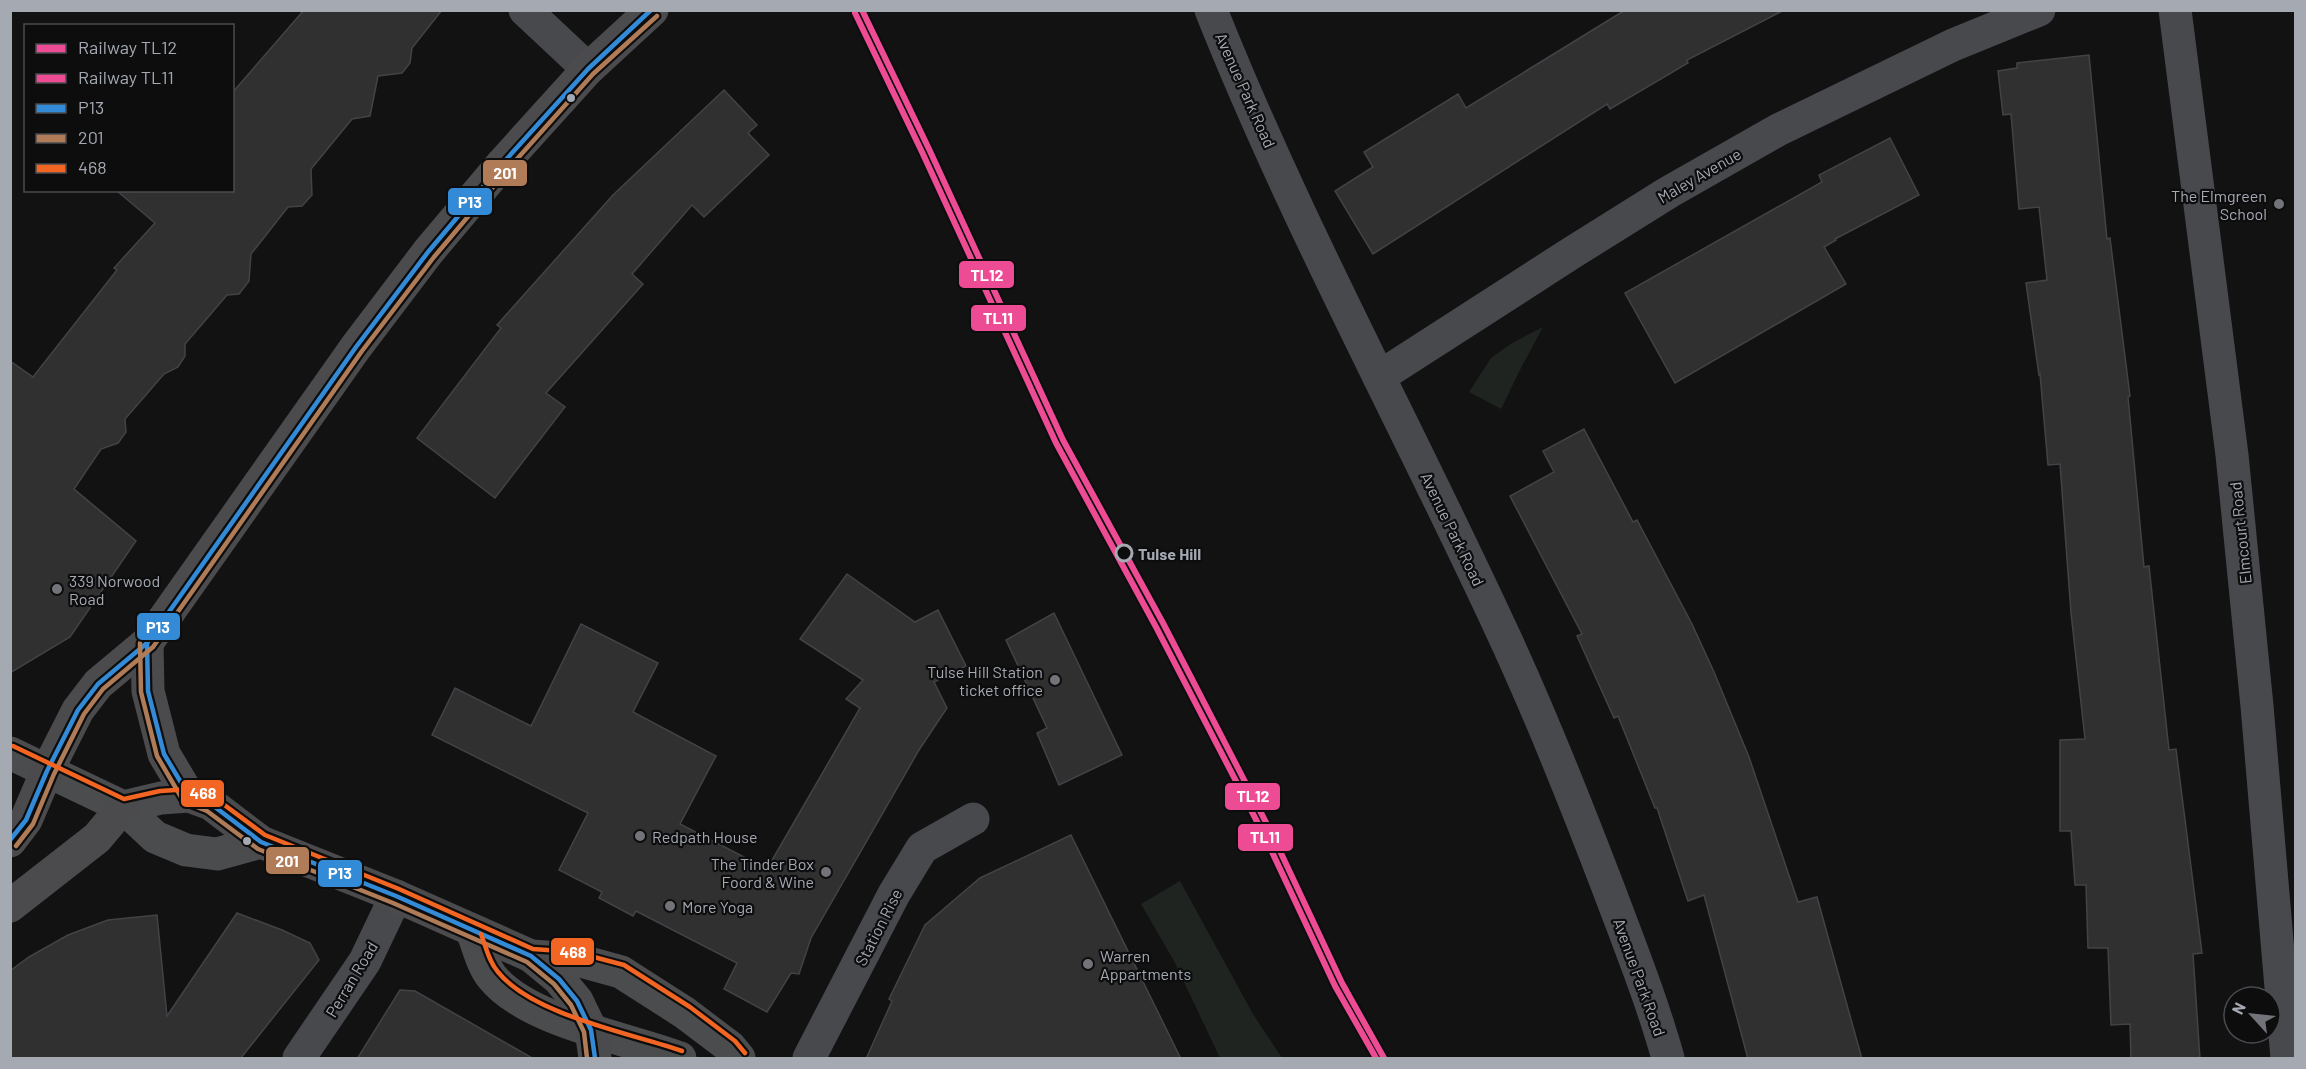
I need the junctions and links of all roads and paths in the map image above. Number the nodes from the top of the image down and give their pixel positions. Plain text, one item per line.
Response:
1 (525, 10) edge
2 (652, 10) edge
3 (1211, 10) edge
4 (2039, 10) edge
5 (2175, 10) edge
6 (588, 69) junction
7 (1379, 377) junction
8 (147, 643) junction
9 (10, 753) edge
10 (47, 771) junction
11 (189, 796) junction
12 (123, 807) junction
13 (973, 819) dead end
14 (10, 841) edge
15 (261, 842) junction
16 (396, 896) junction
17 (10, 906) edge
18 (472, 931) junction
19 (531, 956) junction
20 (593, 1044) edge
21 (299, 1059) edge
22 (680, 1059) edge
23 (739, 1059) edge
24 (809, 1059) edge
25 (1668, 1059) edge
26 (2287, 1059) edge

1 - 6 street
2 - 6 highway
3 - 7 street, Avenue Park Road
4 - 7 street, Maley Avenue
5 - 26 street, Elmcourt Road
6 - 8 highway
7 - 25 street, Avenue Park Road
8 - 10 highway
8 - 11 highway
9 - 10 main road
10 - 12 main road
10 - 14 highway
11 - 12 main road
11 - 15 highway
12 - 15 main road
12 - 17 highway
13 - 24 street, Station Rise
15 - 16 highway
16 - 18 highway
16 - 21 street, Perran Road
18 - 19 highway
18 - 20 main road
19 - 20 highway
19 - 23 main road
20 - 22 main road

